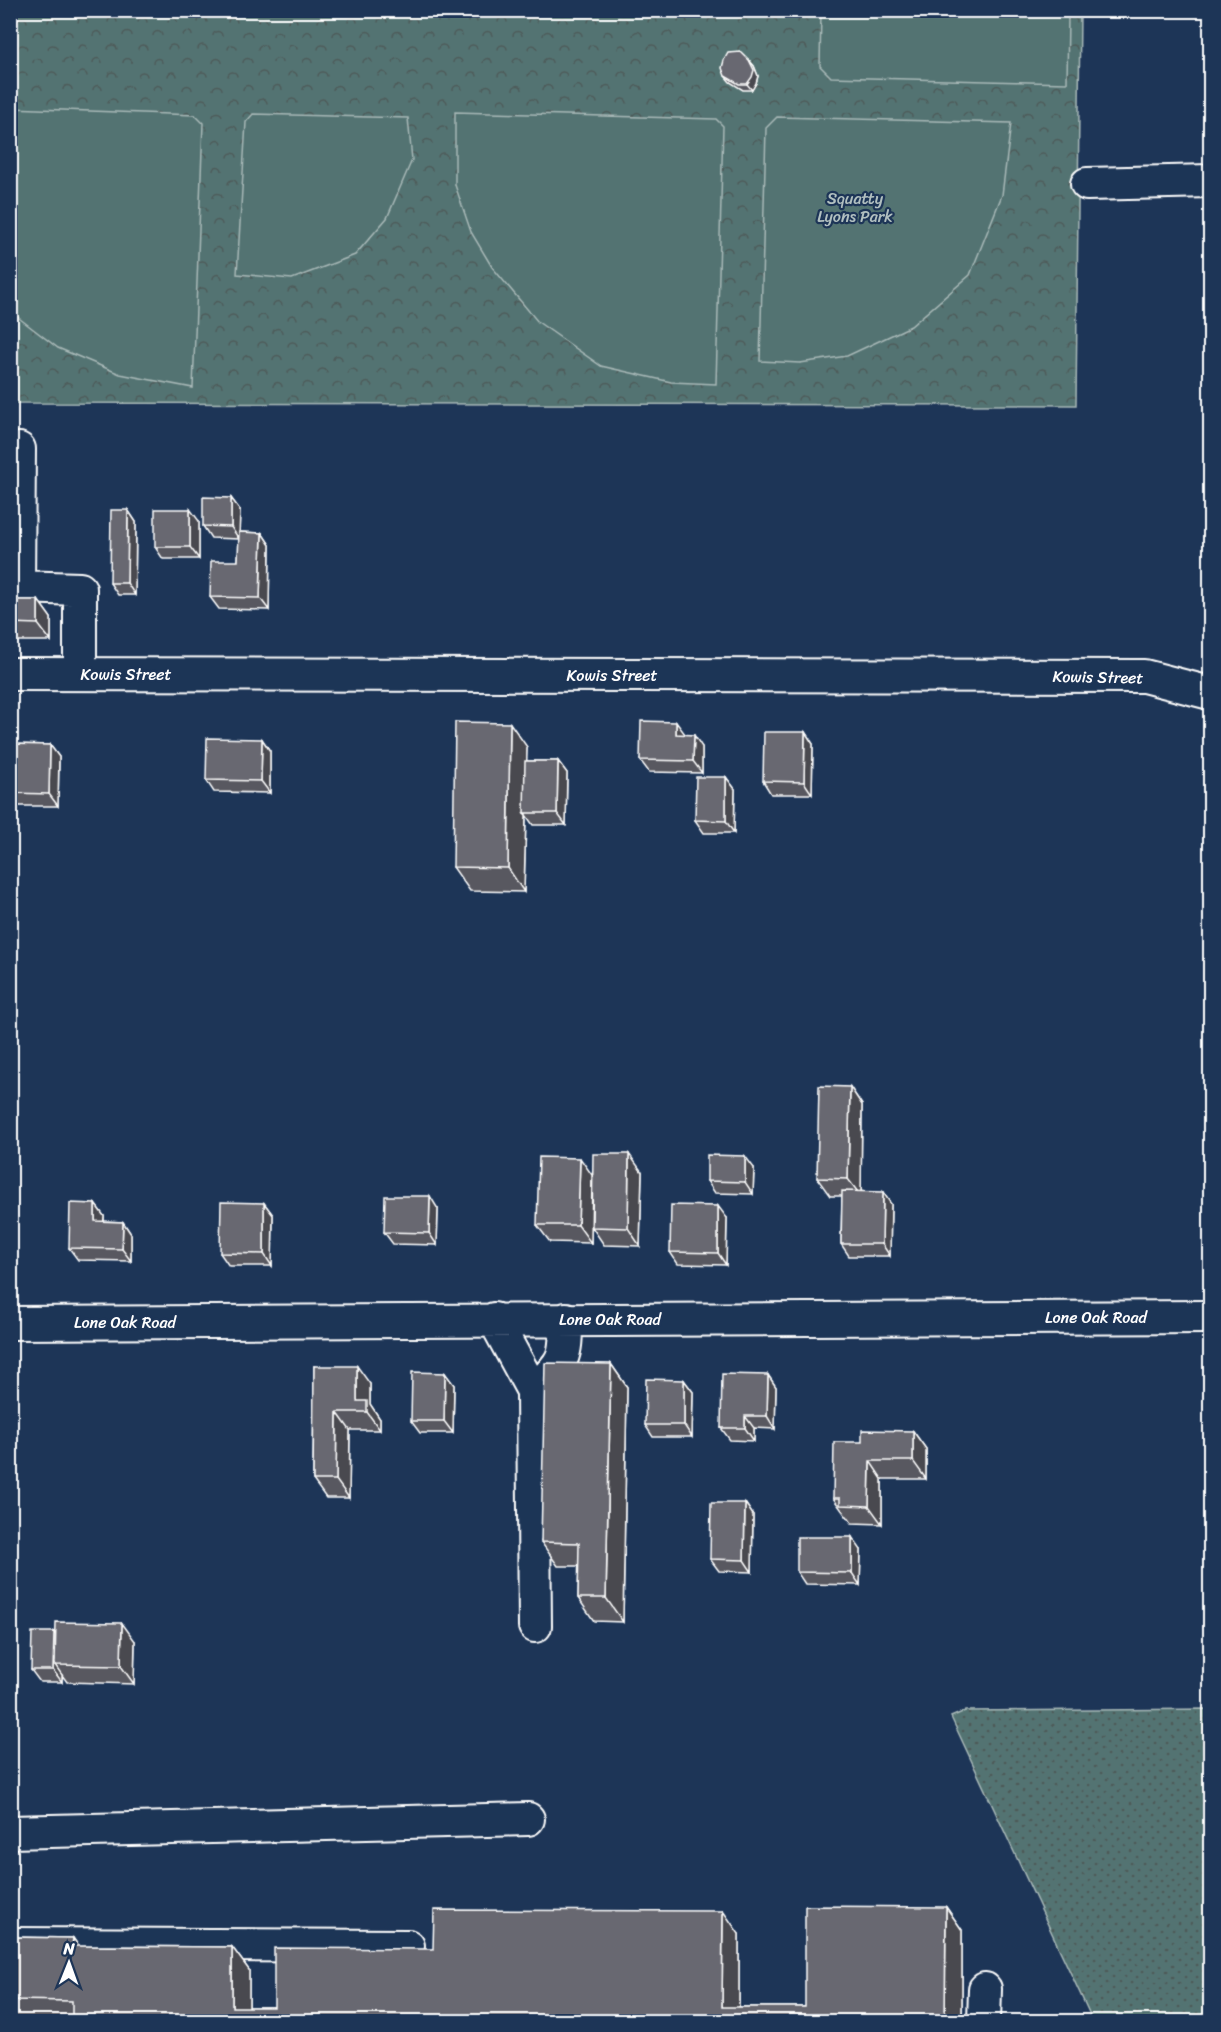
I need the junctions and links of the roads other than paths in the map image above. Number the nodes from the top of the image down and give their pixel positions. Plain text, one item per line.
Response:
1 (1210, 181) edge
2 (1087, 184) dead end
3 (19, 449) dead end
4 (10, 674) edge
5 (80, 674) junction
6 (1210, 693) edge
7 (1210, 1317) edge
8 (494, 1319) junction
9 (566, 1319) junction
10 (10, 1323) edge
11 (534, 1391) junction
12 (535, 1626) dead end
13 (528, 1819) dead end
14 (10, 1832) edge
15 (10, 1944) edge
16 (408, 1946) edge
17 (985, 1989) dead end
18 (984, 2022) edge

1 - 2 street
3 - 5 street
4 - 5 street, Kowis Street
5 - 6 street, Kowis Street
7 - 9 street, Lone Oak Road
8 - 9 street, Lone Oak Road
8 - 10 street, Lone Oak Road
8 - 11 street
9 - 11 street
11 - 12 street
13 - 14 street
15 - 16 street
17 - 18 street

